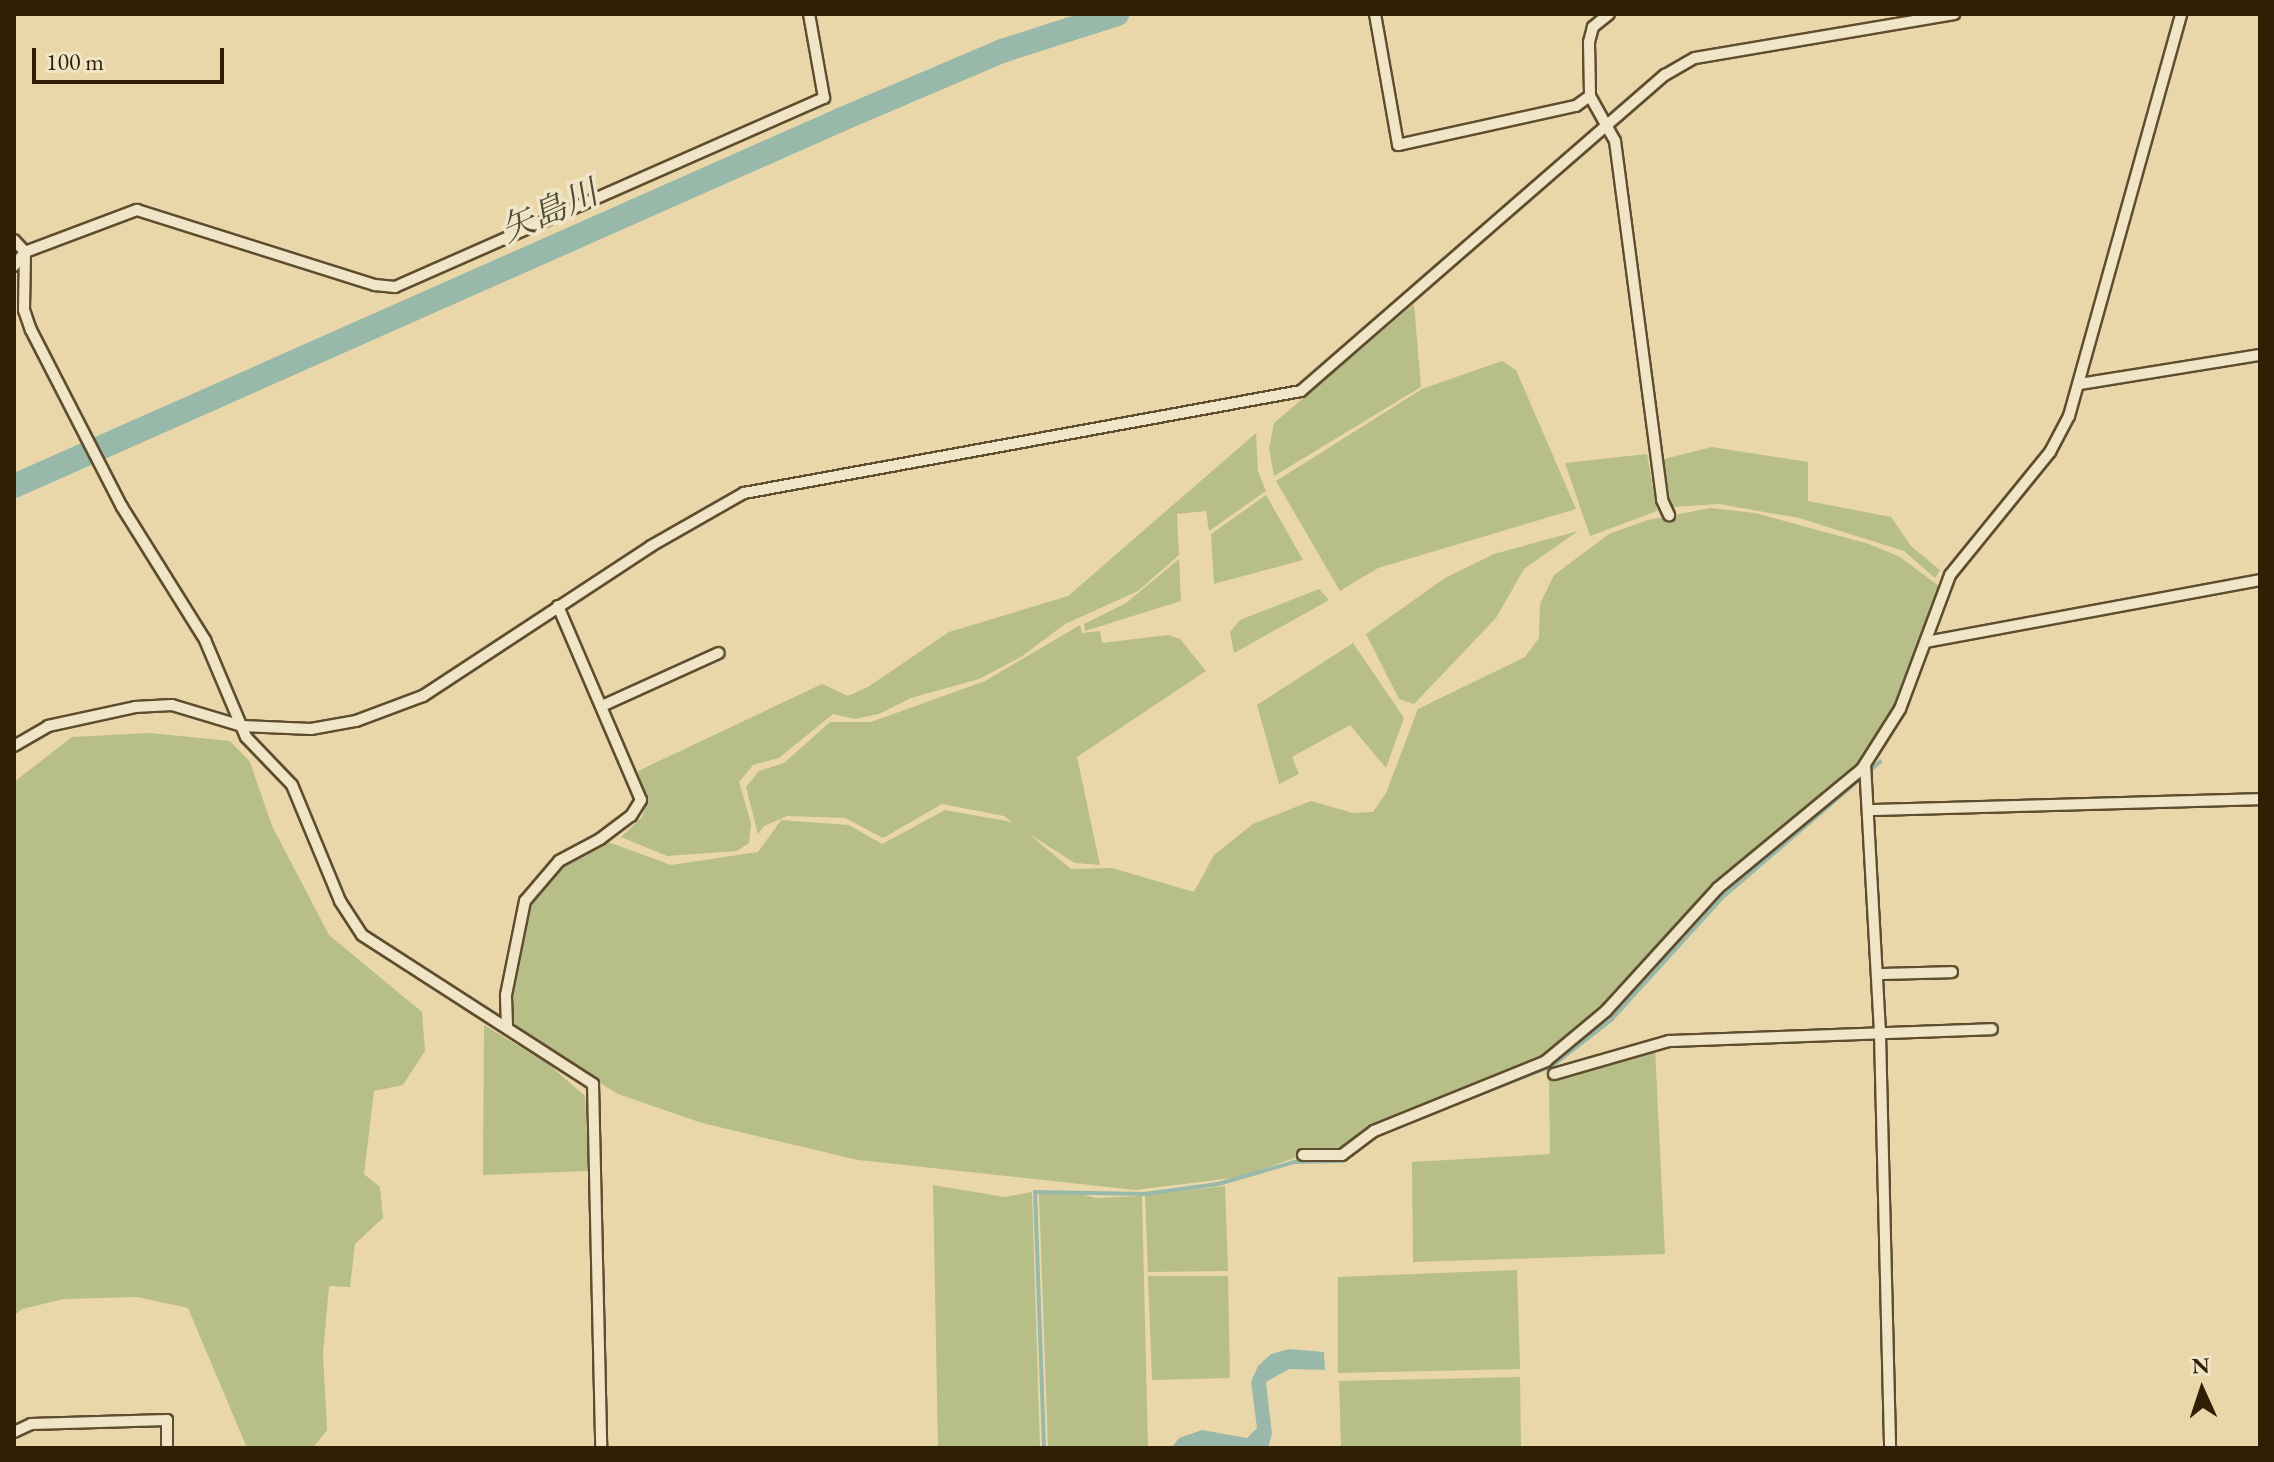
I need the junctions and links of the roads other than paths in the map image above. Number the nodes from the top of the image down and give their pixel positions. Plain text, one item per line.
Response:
1 (809, 14) edge
2 (1375, 14) edge
3 (1609, 14) edge
4 (1954, 14) edge
5 (2181, 14) edge
6 (1590, 96) junction
7 (1610, 128) junction
8 (14, 240) edge
9 (25, 252) junction
10 (14, 266) edge
11 (2260, 355) edge
12 (2080, 384) junction
13 (1669, 515) dead end
14 (2260, 580) edge
15 (558, 606) junction
16 (1926, 642) junction
17 (719, 653) dead end
18 (602, 706) junction
19 (242, 726) junction
20 (14, 746) edge
21 (1865, 764) junction
22 (2260, 799) edge
23 (1871, 810) junction
24 (1952, 972) dead end
25 (1878, 974) junction
26 (507, 1026) junction
27 (1992, 1029) dead end
28 (1880, 1034) junction
29 (1554, 1074) dead end
30 (1303, 1155) dead end
31 (14, 1432) edge
32 (167, 1448) edge
33 (601, 1448) edge
34 (1890, 1448) edge

1 - 9 street
2 - 6 street
3 - 6 street
4 - 7 street
5 - 12 street
6 - 7 street
7 - 13 street
7 - 15 street
8 - 9 street
9 - 10 street
9 - 19 street
11 - 12 street
12 - 16 street
14 - 16 street
15 - 18 street
15 - 19 street
16 - 21 street
17 - 18 street
18 - 26 street
19 - 20 street
19 - 26 street
21 - 23 street
21 - 30 street
22 - 23 street
23 - 25 street
24 - 25 street
25 - 28 street
26 - 33 street
27 - 28 street
28 - 29 street
28 - 34 street
31 - 32 street

